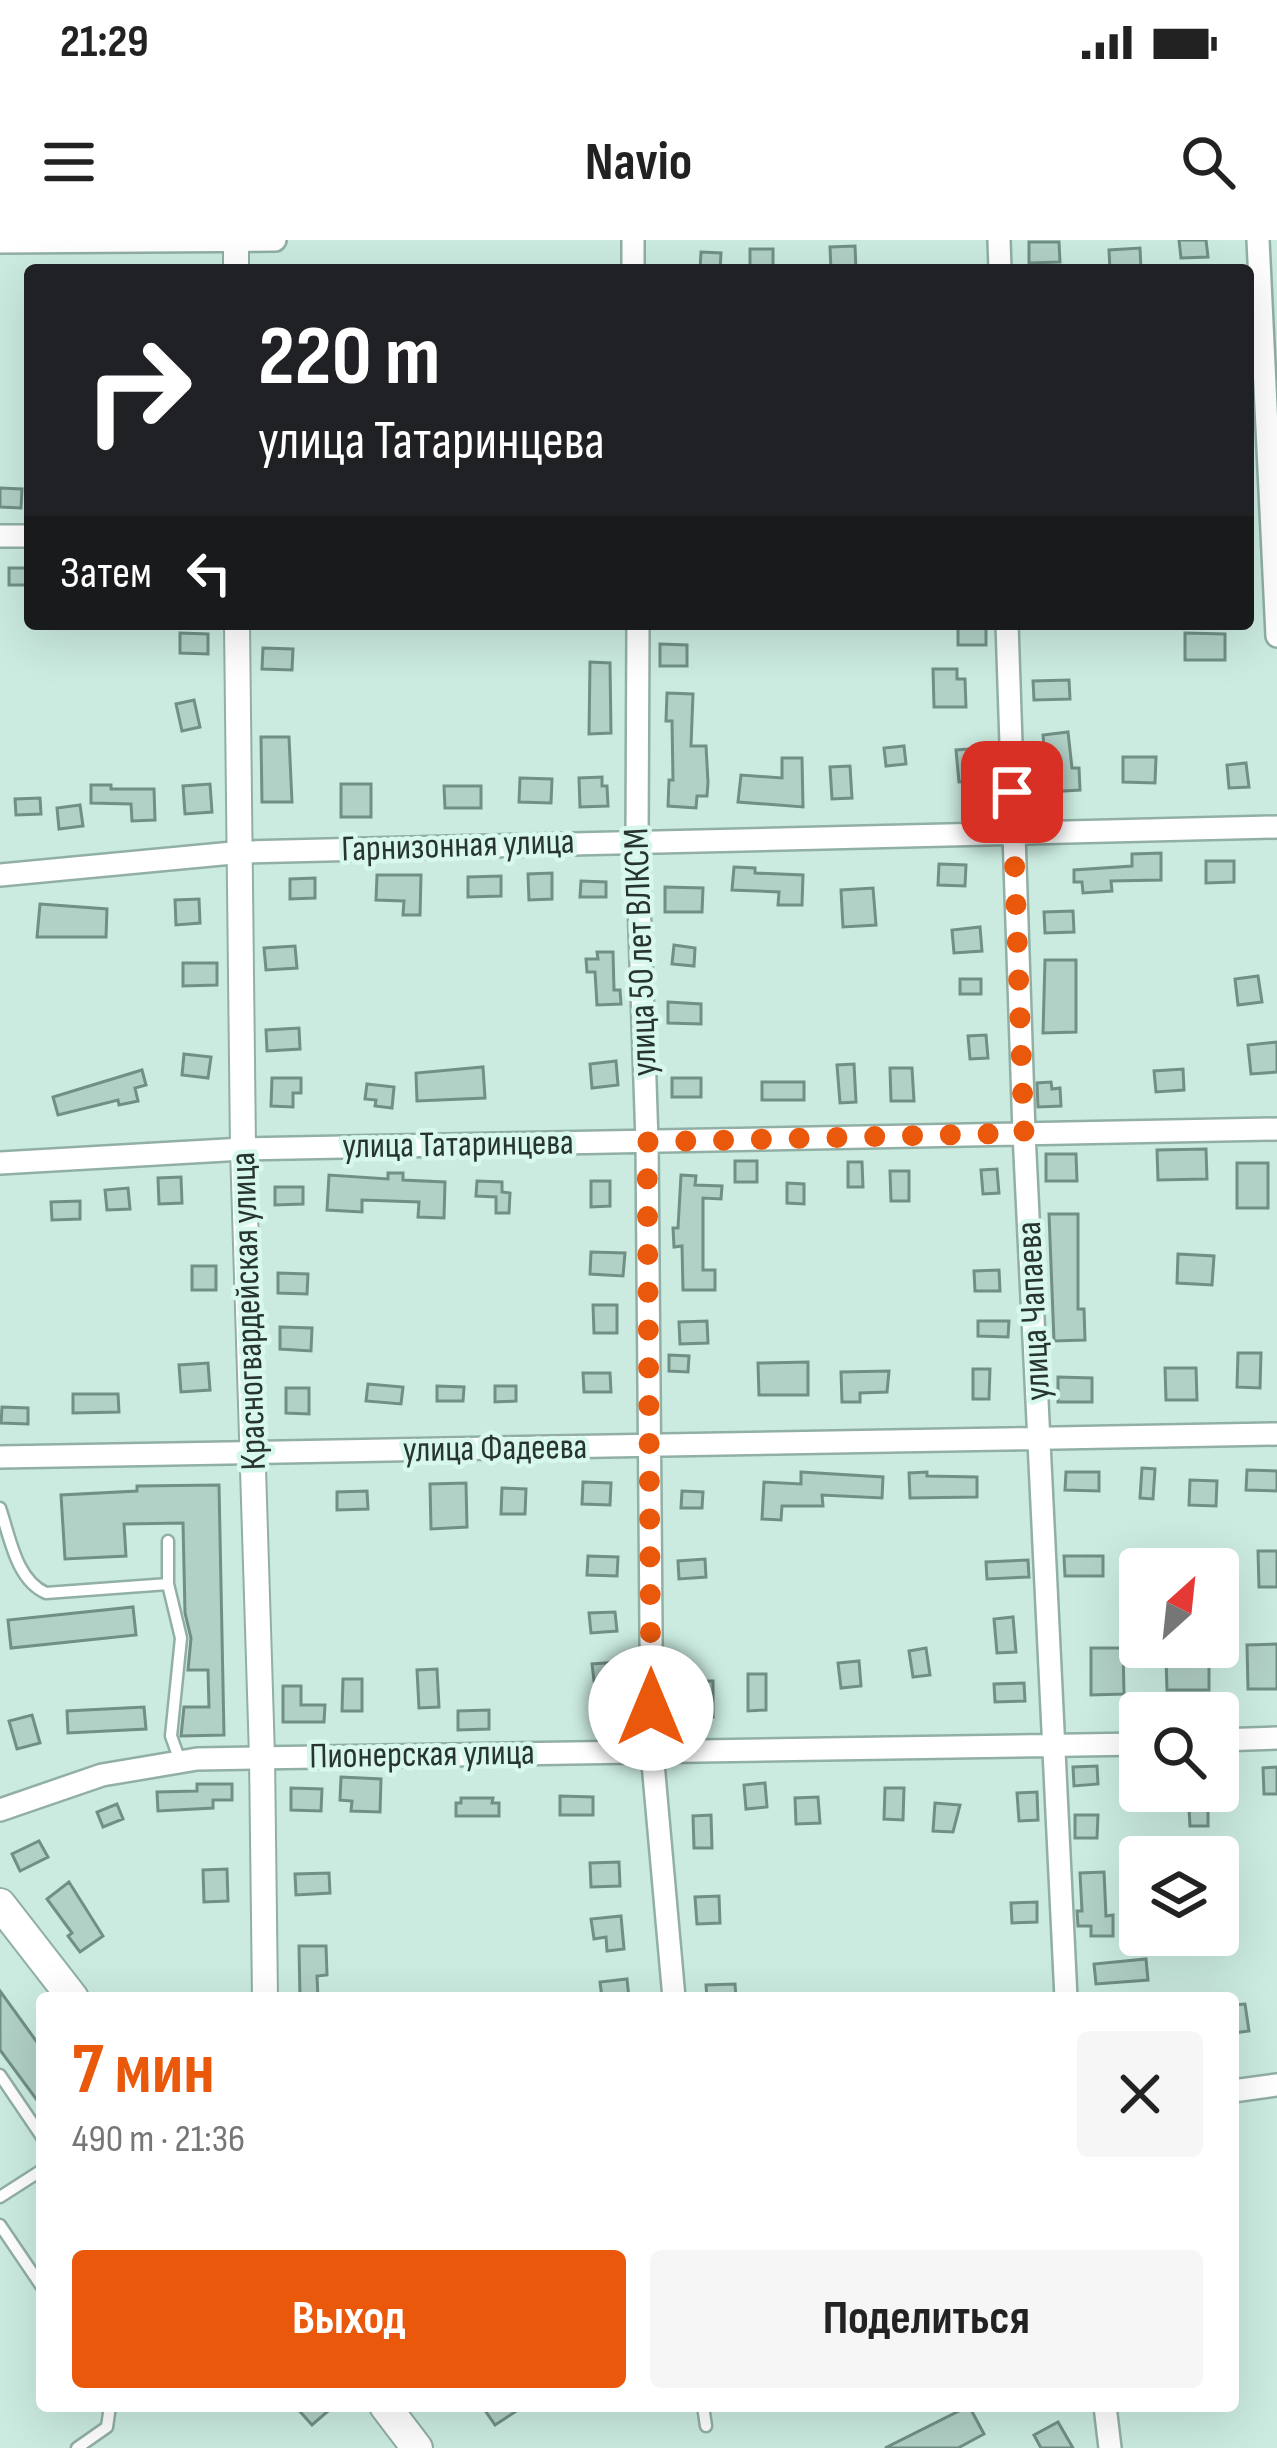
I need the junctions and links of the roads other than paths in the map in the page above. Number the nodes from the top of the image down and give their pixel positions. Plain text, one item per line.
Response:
1 (236, 240) edge
2 (275, 240) edge
3 (1258, 240) edge
4 (0, 242) edge
5 (1274, 518) edge
6 (237, 630) edge
7 (638, 630) edge
8 (1007, 630) edge
9 (1277, 636) edge
10 (1277, 826) edge
11 (1013, 834) junction
12 (637, 841) junction
13 (243, 852) junction
14 (0, 875) edge
15 (1277, 1129) edge
16 (1024, 1133) junction
17 (647, 1142) junction
18 (243, 1149) junction
19 (0, 1163) edge
20 (1277, 1434) edge
21 (1041, 1438) junction
22 (650, 1446) junction
23 (253, 1454) junction
24 (0, 1457) edge
25 (0, 1508) edge
26 (168, 1541) dead end
27 (168, 1584) junction
28 (1277, 1738) edge
29 (1239, 1739) edge
30 (1119, 1745) edge
31 (1054, 1747) junction
32 (652, 1752) junction
33 (262, 1756) junction
34 (180, 1761) junction
35 (0, 1810) edge
36 (0, 1904) edge
37 (68, 1992) edge
38 (265, 1992) edge
39 (673, 1992) edge
40 (1066, 1992) edge
41 (0, 2075) edge
42 (1277, 2085) edge
43 (1239, 2090) edge
44 (36, 2128) edge
45 (36, 2174) edge
46 (0, 2197) edge
47 (0, 2225) edge
48 (36, 2278) edge
49 (109, 2412) edge
50 (390, 2412) edge
51 (704, 2412) edge
52 (1106, 2412) edge
53 (706, 2426) dead end
54 (77, 2448) edge
55 (417, 2448) edge
56 (1110, 2448) edge

1 - 2 street
1 - 4 street
3 - 5 street
5 - 9 street
6 - 13 street, Красногвардейская улица
7 - 12 street, улица 50 лет ВЛКСМ
8 - 11 street, улица Чапаева
10 - 11 street, Гарнизонная улица
11 - 12 street, Гарнизонная улица
11 - 16 street, улица Чапаева
12 - 13 street, Гарнизонная улица
12 - 17 street, улица 50 лет ВЛКСМ
13 - 14 street, Гарнизонная улица
13 - 18 street, Красногвардейская улица
15 - 16 street, улица Татаринцева
16 - 17 street, улица Татаринцева
16 - 21 street, улица Чапаева
17 - 18 street, улица Татаринцева
17 - 22 street, улица 50 лет ВЛКСМ
18 - 19 street, улица Татаринцева
18 - 23 street, Красногвардейская улица
20 - 21 street, улица Фадеева
21 - 22 street, улица Фадеева
21 - 31 street, улица Чапаева
22 - 23 street, улица Фадеева
22 - 32 street, улица 50 лет ВЛКСМ
23 - 24 street, улица Фадеева
23 - 33 street, Красногвардейская улица
25 - 27 lane
26 - 27 lane
27 - 34 lane
28 - 29 street
30 - 31 street, Пионерская улица
31 - 32 street, Пионерская улица
31 - 40 street, улица Чапаева
32 - 33 street, Пионерская улица
32 - 39 street, улица 50 лет ВЛКСМ
33 - 34 street, Пионерская улица
33 - 38 street, Красногвардейская улица
34 - 35 street, Пионерская улица
36 - 37 main road
41 - 44 lane
42 - 43 street
45 - 46 lane
47 - 48 lane
49 - 54 lane
50 - 55 main road
51 - 53 lane
52 - 56 street

